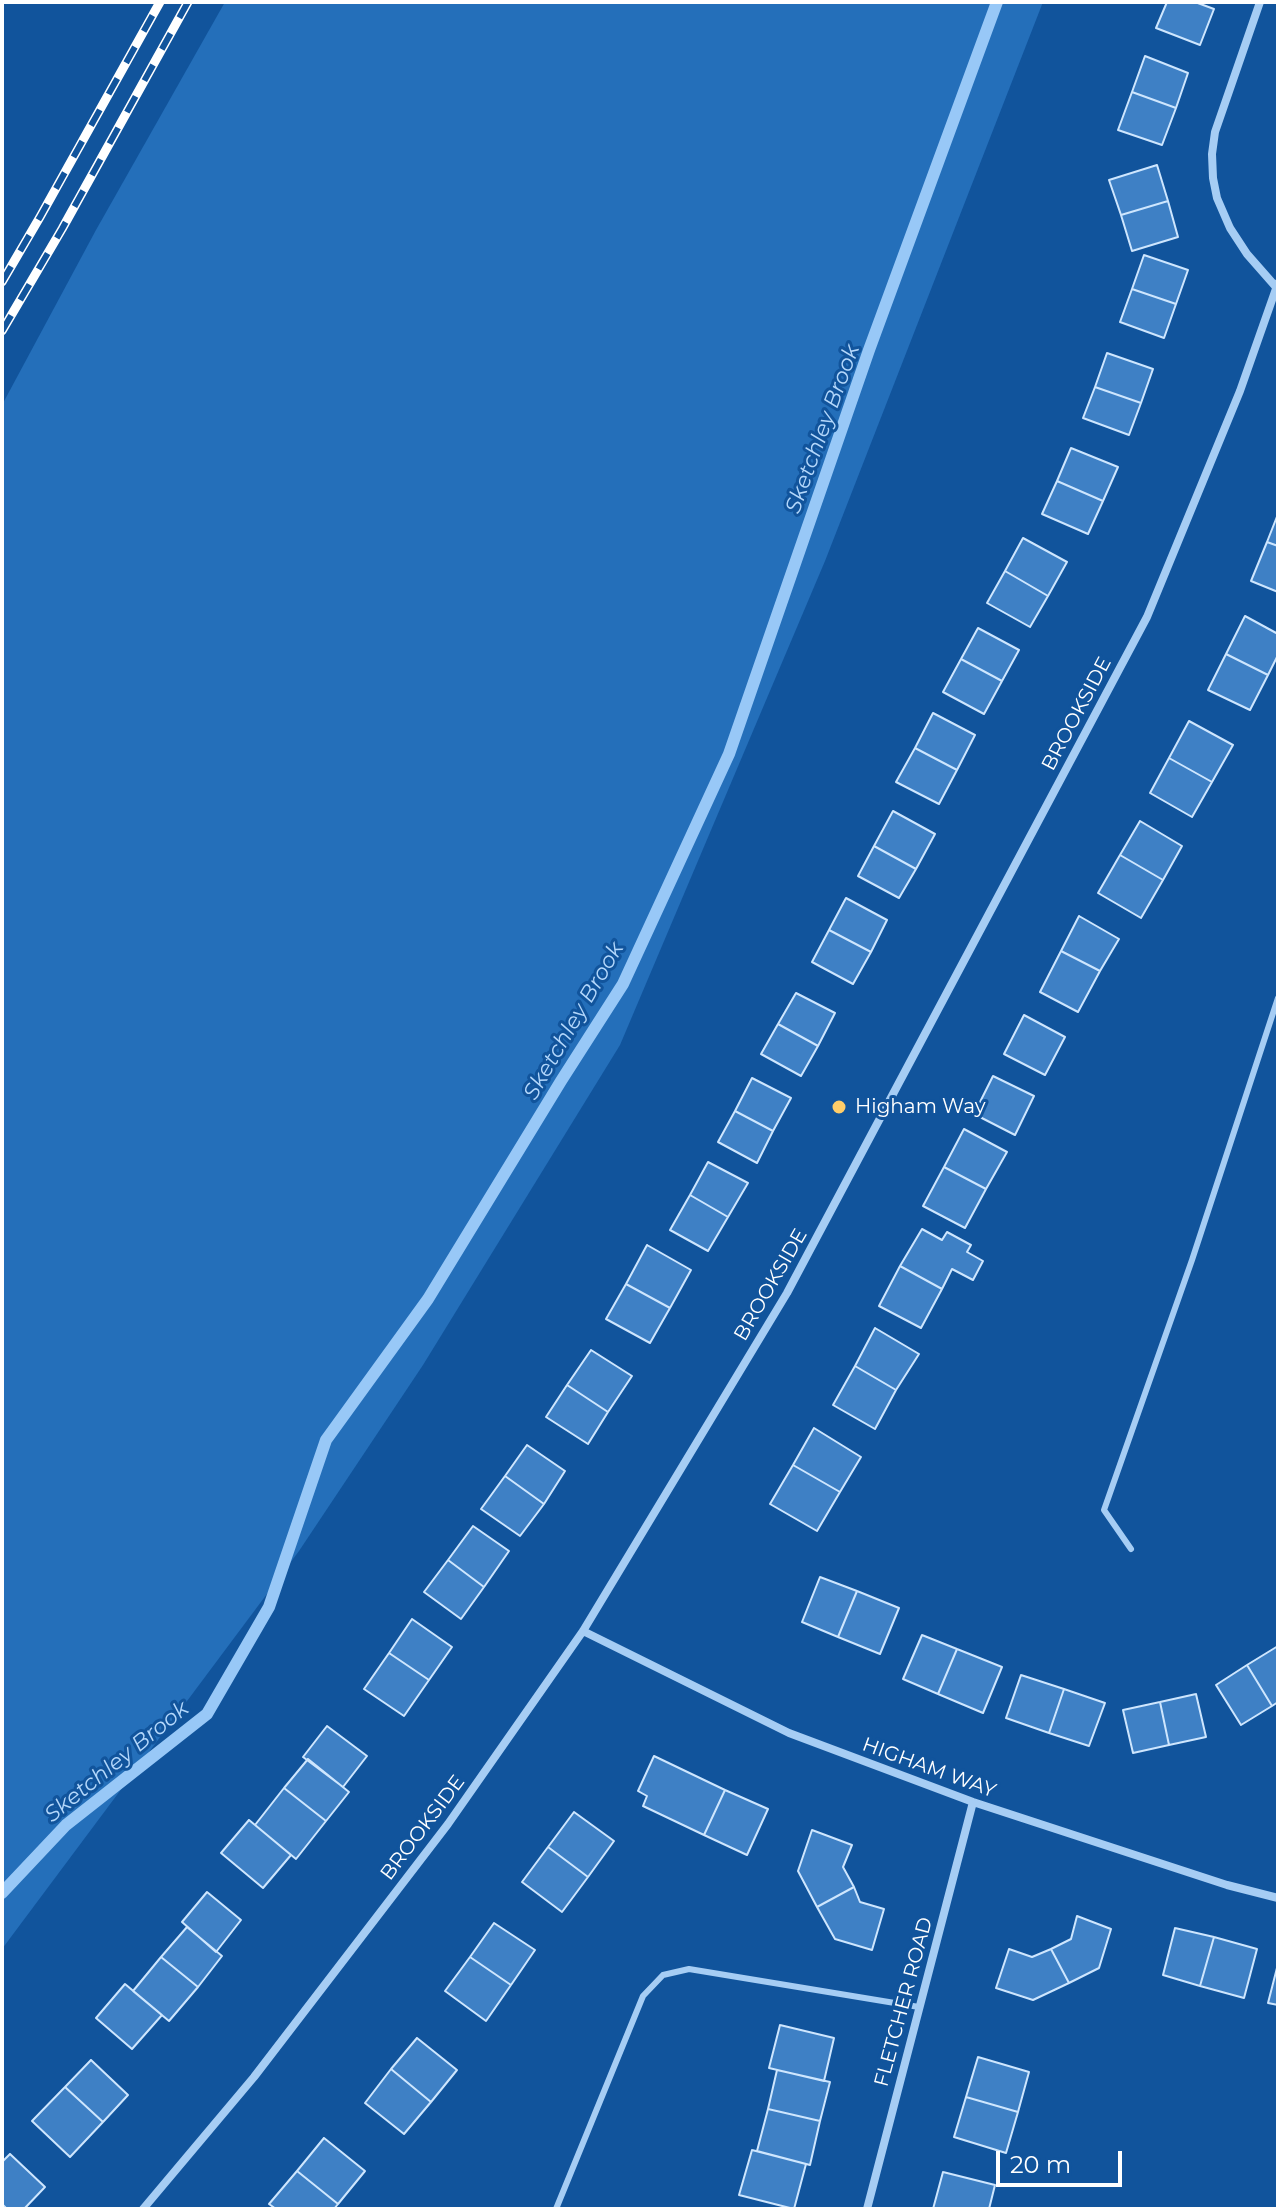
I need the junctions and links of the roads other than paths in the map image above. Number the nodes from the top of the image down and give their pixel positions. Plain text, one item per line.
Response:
1 (1260, 2) edge
2 (1277, 285) edge
3 (1278, 998) edge
4 (1131, 1549) dead end
5 (583, 1631) junction
6 (973, 1802) junction
7 (1278, 1898) edge
8 (919, 2007) junction
9 (143, 2209) edge
10 (556, 2209) edge
11 (867, 2209) edge

1 - 2 street, BROOKSIDE
2 - 5 street, BROOKSIDE
3 - 4 lane
5 - 6 street, HIGHAM WAY
5 - 9 street, BROOKSIDE
6 - 7 street, HIGHAM WAY
6 - 8 street, FLETCHER ROAD
8 - 10 lane
8 - 11 street, FLETCHER ROAD

